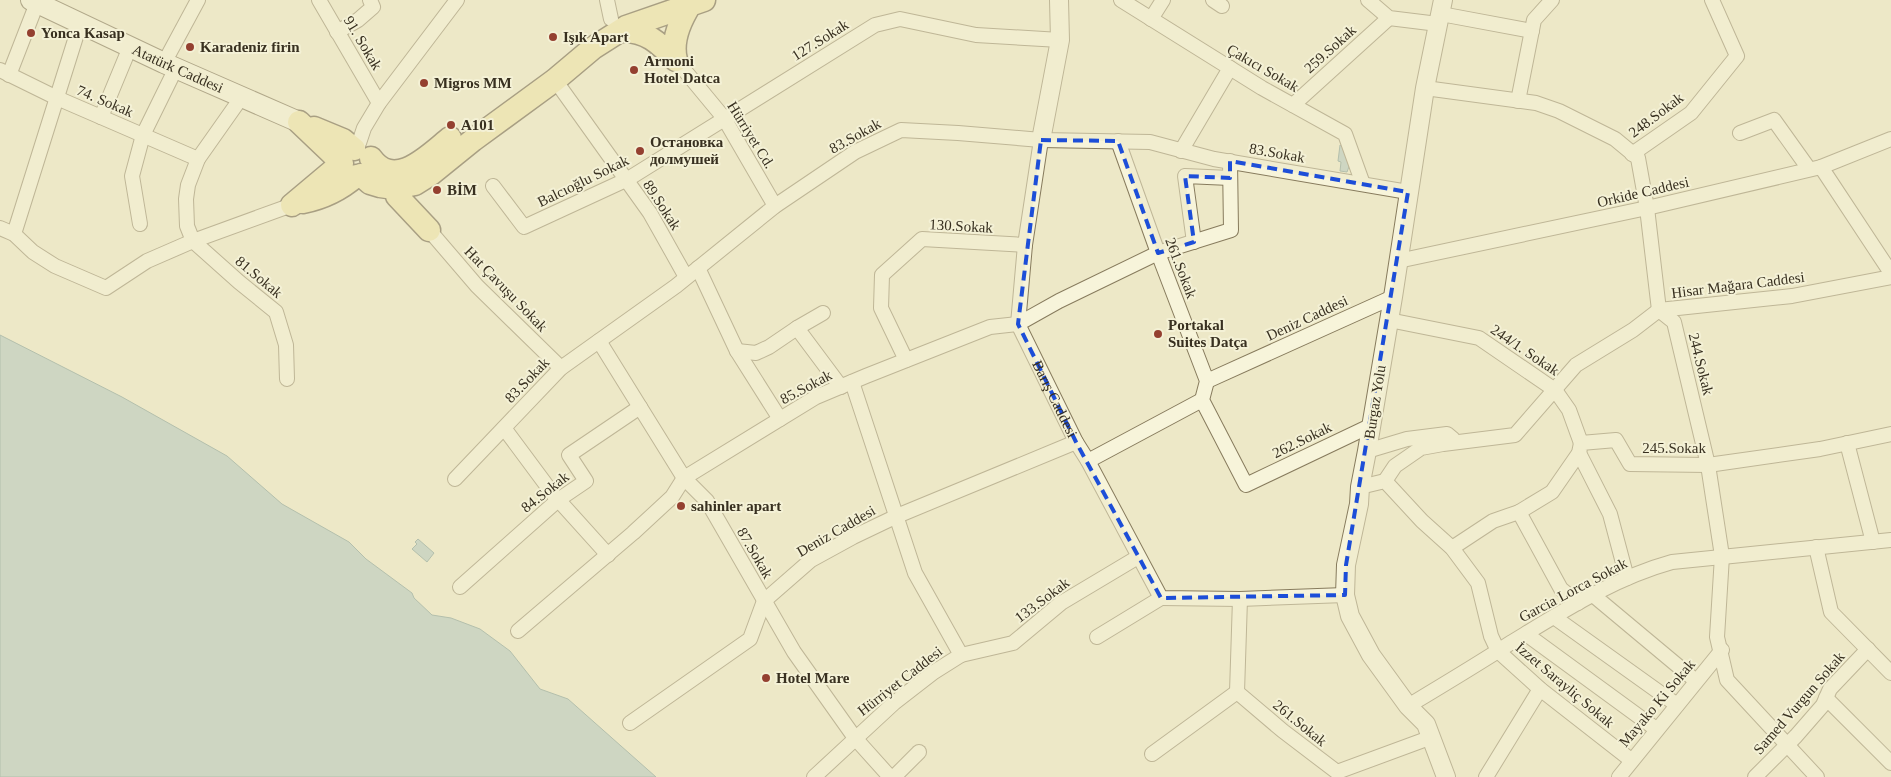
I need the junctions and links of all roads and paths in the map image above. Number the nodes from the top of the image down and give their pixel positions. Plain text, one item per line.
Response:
1 (198, 0) edge
2 (319, 0) edge
3 (457, 0) edge
4 (661, 0) edge
5 (1059, 0) edge
6 (1120, 0) edge
7 (1163, 0) edge
8 (1368, 0) edge
9 (1552, 0) edge
10 (1712, 0) edge
11 (34, 1) edge
12 (697, 3) edge
13 (372, 4) edge
14 (1441, 13) edge
15 (612, 17) edge
16 (1389, 18) junction
17 (1151, 19) junction
18 (80, 24) junction
19 (1532, 31) junction
20 (338, 32) junction
21 (1060, 40) junction
22 (130, 47) junction
23 (676, 60) junction
24 (170, 65) junction
25 (1230, 68) junction
26 (4, 73) edge
27 (555, 80) junction
28 (1424, 88) junction
29 (57, 98) junction
30 (241, 98) junction
31 (1518, 100) junction
32 (379, 103) junction
33 (1293, 105) junction
34 (100, 117) junction
35 (724, 118) junction
36 (299, 122) joint
37 (1740, 133) dead end
38 (143, 135) junction
39 (1891, 139) edge
40 (1041, 140) junction
41 (1118, 141) junction
42 (1181, 151) junction
43 (1632, 154) junction
44 (198, 159) junction
45 (1230, 161) junction
46 (357, 162) junction
47 (1815, 168) junction
48 (431, 174) junction
49 (1230, 178) junction
50 (398, 179) junction
51 (626, 180) junction
52 (1363, 184) junction
53 (493, 186) dead end
54 (1408, 192) junction
55 (292, 205) joint
56 (775, 206) junction
57 (1647, 208) junction
58 (426, 220) junction
59 (140, 224) dead end
60 (0, 228) edge
61 (14, 234) junction
62 (193, 241) junction
63 (1194, 242) junction
64 (1025, 245) junction
65 (1158, 253) junction
66 (1398, 261) junction
67 (698, 268) junction
68 (1891, 275) edge
69 (686, 277) junction
70 (1393, 297) junction
71 (1659, 310) junction
72 (823, 313) dead end
73 (1389, 320) junction
74 (1018, 324) junction
75 (797, 328) junction
76 (599, 341) junction
77 (738, 351) junction
78 (906, 360) junction
79 (561, 368) junction
80 (287, 379) dead end
81 (1207, 382) junction
82 (847, 384) junction
83 (1556, 390) junction
84 (1202, 400) junction
85 (640, 407) junction
86 (780, 419) junction
87 (1372, 425) junction
88 (504, 428) junction
89 (1891, 434) edge
90 (1076, 442) junction
91 (1456, 442) junction
92 (1847, 443) junction
93 (1580, 448) junction
94 (1367, 451) junction
95 (1088, 461) junction
96 (1708, 465) junction
97 (684, 478) junction
98 (455, 479) dead end
99 (1386, 482) junction
100 (1360, 487) junction
101 (558, 500) junction
102 (1519, 512) junction
103 (897, 516) junction
104 (1891, 540) edge
105 (1873, 542) junction
106 (1816, 547) junction
107 (1452, 548) junction
108 (608, 555) junction
109 (1722, 556) junction
110 (1138, 557) junction
111 (1627, 578) junction
112 (460, 587) dead end
113 (1345, 595) junction
114 (1593, 595) junction
115 (1161, 598) junction
116 (1240, 599) junction
117 (764, 601) junction
118 (1578, 603) junction
119 (1554, 616) junction
120 (518, 631) dead end
121 (1526, 634) junction
122 (1097, 637) dead end
123 (1868, 649) junction
124 (1498, 651) junction
125 (1721, 651) junction
126 (961, 655) junction
127 (1891, 673) edge
128 (1696, 681) junction
129 (1540, 689) junction
130 (1237, 692) junction
131 (1826, 698) junction
132 (1676, 705) junction
133 (1408, 706) junction
134 (630, 723) dead end
135 (1656, 729) junction
136 (1432, 737) junction
137 (855, 738) junction
138 (1787, 745) junction
139 (919, 752) dead end
140 (1152, 754) dead end
141 (1891, 763) edge
142 (1627, 771) edge
143 (1335, 775) edge
144 (814, 777) edge
145 (890, 777) edge
146 (894, 777) edge
147 (1446, 777) edge
148 (1486, 777) edge
149 (1755, 777) edge
150 (1817, 777) edge

1 - 24 street
2 - 20 street, 91. Sokak
3 - 32 street
4 - 15 main road
5 - 21 street
6 - 17 street, Çakıcı Sokak
7 - 17 street
8 - 16 street
9 - 19 street
10 - 43 street, 248.Sokak
11 - 18 main road, Atatürk Caddesi
11 - 26 street
12 - 15 main road
12 - 23 main road
13 - 20 street
14 - 16 street
14 - 19 street
14 - 28 street, Burgaz Yolu
15 - 23 main road
15 - 27 main road
15 - 50 main road
16 - 33 street, 259.Sokak
17 - 25 street, Çakıcı Sokak
18 - 22 main road, Atatürk Caddesi
18 - 29 street
19 - 31 street
20 - 32 street, 91. Sokak
21 - 35 street, 127.Sokak
21 - 40 street
22 - 24 main road, Atatürk Caddesi
22 - 34 street
23 - 35 street, Hürriyet Cd.
24 - 30 main road, Atatürk Caddesi
24 - 38 street
25 - 33 street, Çakıcı Sokak
25 - 42 street
26 - 29 street, 74. Sokak
27 - 48 main road
27 - 51 street, 89.Sokak
28 - 31 street
28 - 54 street, Burgaz Yolu
29 - 34 street, 74. Sokak
29 - 61 street
30 - 36 main road, Atatürk Caddesi
30 - 44 street
31 - 43 street
32 - 46 street
33 - 52 street, Çakıcı Sokak
34 - 38 street, 74. Sokak
35 - 51 street, Balcıoğlu Sokak
35 - 56 street, Hürriyet Cd.
36 - 46 main road
37 - 47 street
38 - 44 street, 74. Sokak
38 - 59 street
39 - 47 street, Orkide Caddesi
40 - 41 street, 83.Sokak
40 - 56 street, 83.Sokak
40 - 64 street
41 - 42 street, 83.Sokak
41 - 65 street, 261.Sokak
42 - 45 street, 83.Sokak
43 - 57 street
44 - 62 street
45 - 49 street
45 - 52 street, 83.Sokak
46 - 50 main road
46 - 55 main road
47 - 57 street, Orkide Caddesi
47 - 68 street
48 - 50 main road
48 - 58 main road
49 - 63 street, 85.Sokak
49 - 63 street
50 - 58 main road
51 - 53 street, Balcıoğlu Sokak
51 - 69 street, 89.Sokak
52 - 54 street, 83.Sokak
54 - 66 street, Burgaz Yolu
55 - 62 street
56 - 67 street, 83.Sokak
57 - 66 street, Orkide Caddesi
57 - 71 street
58 - 79 street, Hat Çavuşu Sokak
60 - 61 street
61 - 62 street
62 - 80 street, 81.Sokak
63 - 65 street, 85.Sokak
64 - 74 street
64 - 78 street, 130.Sokak
65 - 74 street, 85.Sokak
65 - 81 street, 261.Sokak
66 - 70 street, Burgaz Yolu
67 - 69 street, 83.Sokak
67 - 77 street
68 - 71 street, Hisar Mağara Caddesi
69 - 76 street, 83.Sokak
70 - 73 street, Burgaz Yolu
70 - 81 street, Deniz Caddesi
71 - 83 street, Hisar Mağara Caddesi
71 - 96 street, 244.Sokak
72 - 75 street
73 - 83 street, 244/1. Sokak
73 - 87 street, Burgaz Yolu
74 - 78 street, 85.Sokak
74 - 90 street, Barış Caddesi
75 - 77 street
75 - 82 street, Hürriyet Caddesi
76 - 79 street, 83.Sokak
76 - 85 street, 87.Sokak
77 - 86 street
78 - 82 street, 85.Sokak
79 - 88 street, 83.Sokak
81 - 84 street
82 - 86 street, 85.Sokak
82 - 103 street, Hürriyet Caddesi
83 - 91 street, Hisar Mağara Caddesi
83 - 93 street
84 - 87 street, 262.Sokak
84 - 95 street
85 - 97 street, 87.Sokak
85 - 101 street, 84.Sokak
86 - 97 street, 85.Sokak
87 - 94 street, Burgaz Yolu
88 - 98 street, 83.Sokak
88 - 101 street
89 - 92 street, 245.Sokak
90 - 95 street, Barış Caddesi
90 - 103 street, Deniz Caddesi
91 - 94 street, Hisar Mağara Caddesi
91 - 99 street, Hisar Mağara Caddesi
92 - 96 street, 245.Sokak
92 - 105 street
93 - 96 street, 245.Sokak
93 - 102 street
93 - 111 street
94 - 100 street, Burgaz Yolu
95 - 110 street, Barış Caddesi
96 - 109 street, 244.Sokak
97 - 108 street, 85.Sokak
97 - 117 street, 87.Sokak
99 - 100 street
99 - 107 street, İzzet Sarayliç Sokak
100 - 113 street, Burgaz Yolu
101 - 108 street
101 - 112 street, 84.Sokak
102 - 107 street
102 - 118 street
103 - 117 street, Deniz Caddesi
103 - 126 street, Hürriyet Caddesi
104 - 105 street, Garcia Lorca Sokak
105 - 106 street, Garcia Lorca Sokak
106 - 109 street, Garcia Lorca Sokak
106 - 123 street
107 - 124 street, İzzet Sarayliç Sokak
108 - 120 street, 85.Sokak
109 - 111 street, Garcia Lorca Sokak
109 - 125 street, 244.Sokak
110 - 115 street, Barış Caddesi
110 - 126 street, 133.Sokak
111 - 114 street, Garcia Lorca Sokak
113 - 116 street
113 - 133 street, Burgaz Yolu
114 - 118 street, Garcia Lorca Sokak
114 - 128 street
115 - 116 street
115 - 122 street
116 - 130 street
117 - 134 street, Deniz Caddesi
117 - 137 street, 87.Sokak
118 - 119 street, Garcia Lorca Sokak
119 - 121 street, Garcia Lorca Sokak
119 - 132 street
121 - 124 street, Garcia Lorca Sokak
121 - 135 street
123 - 127 street
123 - 131 street, Samed Vurgun Sokak
124 - 129 street, İzzet Sarayliç Sokak
124 - 133 street, Garcia Lorca Sokak
125 - 128 street, Mayako Ki Sokak
125 - 138 street, 244.Sokak
126 - 137 street, Hürriyet Caddesi
128 - 132 street, Mayako Ki Sokak
129 - 142 street, İzzet Sarayliç Sokak
129 - 148 street
130 - 140 street
130 - 143 street, 261.Sokak
131 - 138 street, Samed Vurgun Sokak
131 - 141 street
132 - 135 street, Mayako Ki Sokak
133 - 136 street, Burgaz Yolu
135 - 142 street, Mayako Ki Sokak
136 - 143 street, 261.Sokak
136 - 147 street, Burgaz Yolu
137 - 144 street, Hürriyet Caddesi
137 - 145 street, 87.Sokak
138 - 149 street, Samed Vurgun Sokak
138 - 150 street, 244.Sokak
139 - 146 street

